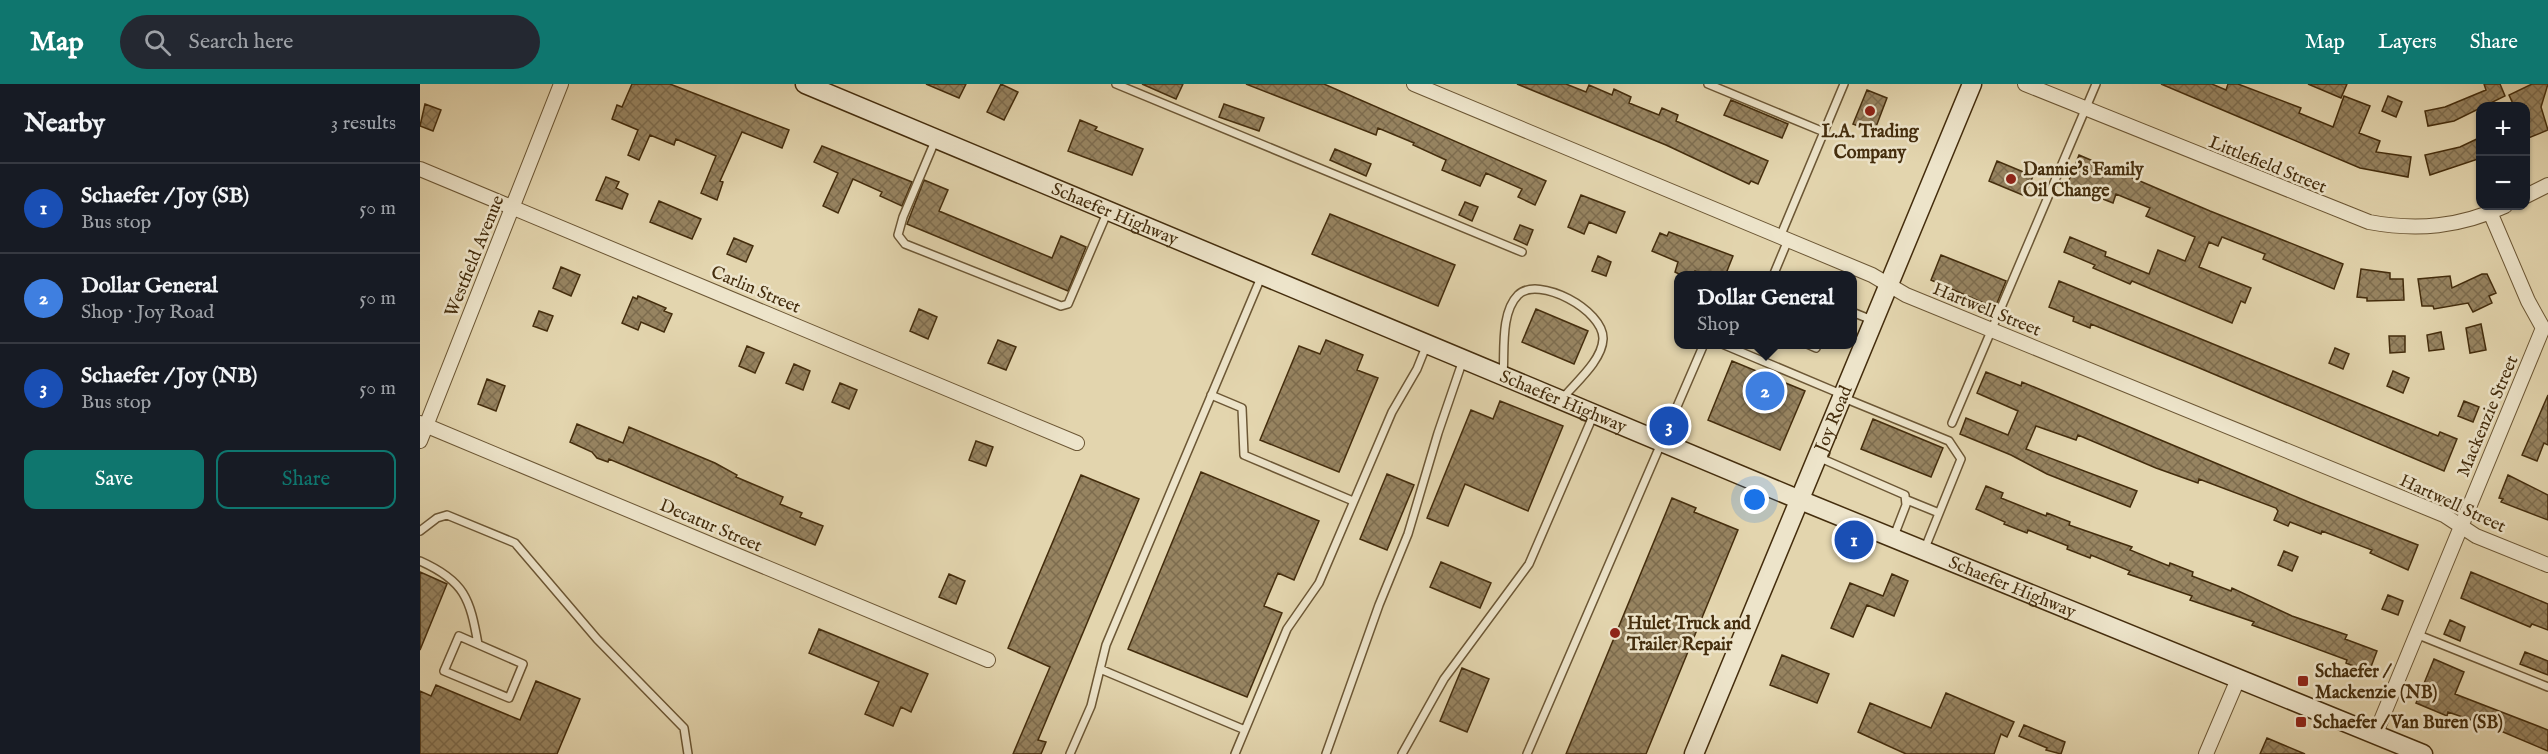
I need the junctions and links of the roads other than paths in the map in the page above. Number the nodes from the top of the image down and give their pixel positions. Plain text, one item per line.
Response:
1 (561, 84) edge
2 (805, 84) edge
3 (1116, 84) edge
4 (1414, 84) edge
5 (1708, 84) edge
6 (1844, 84) edge
7 (1972, 84) edge
8 (2025, 84) edge
9 (2096, 84) edge
10 (2086, 109) junction
11 (1824, 132) junction
12 (936, 139) junction
13 (420, 169) edge
14 (2548, 185) edge
15 (2530, 193) edge
16 (513, 207) junction
17 (1107, 210) junction
18 (2495, 210) edge
19 (2490, 212) junction
20 (1784, 239) junction
21 (1522, 252) dead end
22 (1774, 271) edge
23 (1262, 275) junction
24 (1888, 286) junction
25 (1857, 314) edge
26 (1874, 320) junction
27 (1992, 330) junction
28 (2545, 331) edge
29 (1427, 344) junction
30 (1702, 349) edge
31 (1744, 349) edge
32 (1464, 359) junction
33 (1503, 375) junction
34 (1211, 395) junction
35 (1843, 396) junction
36 (1562, 400) junction
37 (1594, 414) junction
38 (1952, 423) dead end
39 (423, 424) edge
40 (420, 441) edge
41 (1663, 442) junction
42 (1077, 443) dead end
43 (1818, 457) junction
44 (1800, 500) junction
45 (1907, 500) junction
46 (1353, 501) junction
47 (1939, 513) junction
48 (2461, 526) junction
49 (420, 531) edge
50 (1893, 538) junction
51 (1924, 551) junction
52 (420, 561) edge
53 (2548, 565) edge
54 (2416, 634) junction
55 (478, 644) junction
56 (988, 660) dead end
57 (1100, 669) junction
58 (2238, 680) junction
59 (2548, 687) edge
60 (1245, 730) junction
61 (2375, 735) junction
62 (688, 754) edge
63 (1070, 754) edge
64 (1235, 754) edge
65 (1326, 754) edge
66 (1402, 754) edge
67 (1527, 754) edge
68 (1694, 754) edge
69 (2206, 754) edge
70 (2423, 754) edge

1 - 16 street, Westfield Avenue
2 - 12 main road, Schaefer Highway
3 - 21 lane
4 - 20 street, Hartwell Street
5 - 11 lane
6 - 11 lane
7 - 24 main road, Joy Road
8 - 10 street, Littlefield Street
9 - 10 lane
10 - 19 street, Littlefield Street
10 - 27 lane
11 - 20 lane
12 - 17 main road, Schaefer Highway
12 - 17 lane
13 - 16 street, Carlin Street
14 - 15 street
16 - 39 street, Westfield Avenue
16 - 42 street, Carlin Street
17 - 23 main road, Schaefer Highway
18 - 19 street, Littlefield Street
19 - 28 street, Mackenzie Street
20 - 22 lane
20 - 24 street, Hartwell Street
23 - 29 main road, Schaefer Highway
23 - 34 lane
24 - 26 main road, Joy Road
24 - 27 street, Hartwell Street
25 - 26 lane
26 - 35 main road, Joy Road
27 - 38 lane
27 - 48 street, Hartwell Street
28 - 48 street, Mackenzie Street
29 - 32 main road, Schaefer Highway
29 - 46 lane
30 - 41 lane
31 - 35 lane
32 - 33 main road, Schaefer Highway
32 - 65 lane
33 - 36 main road, Schaefer Highway
33 - 36 lane
34 - 46 lane
34 - 57 lane
35 - 43 main road, Joy Road
35 - 47 lane
36 - 37 main road, Schaefer Highway
37 - 41 main road, Schaefer Highway
37 - 66 lane
39 - 40 street, Westfield Avenue
39 - 56 street, Decatur Street
41 - 44 main road, Schaefer Highway
41 - 67 lane
43 - 44 main road, Joy Road
43 - 45 lane
44 - 50 main road, Schaefer Highway
44 - 68 main road, Joy Road
45 - 47 lane
45 - 50 lane
46 - 60 lane
47 - 51 lane
48 - 53 street, Hartwell Street
48 - 54 street, Mackenzie Street
49 - 62 lane
50 - 51 main road, Schaefer Highway
51 - 58 main road, Schaefer Highway
52 - 55 lane
54 - 59 lane
54 - 61 street, Mackenzie Street
55 - 55 lane
57 - 60 lane
57 - 63 lane
58 - 61 main road, Schaefer Highway
58 - 69 street
60 - 64 lane
61 - 70 main road, Schaefer Highway

